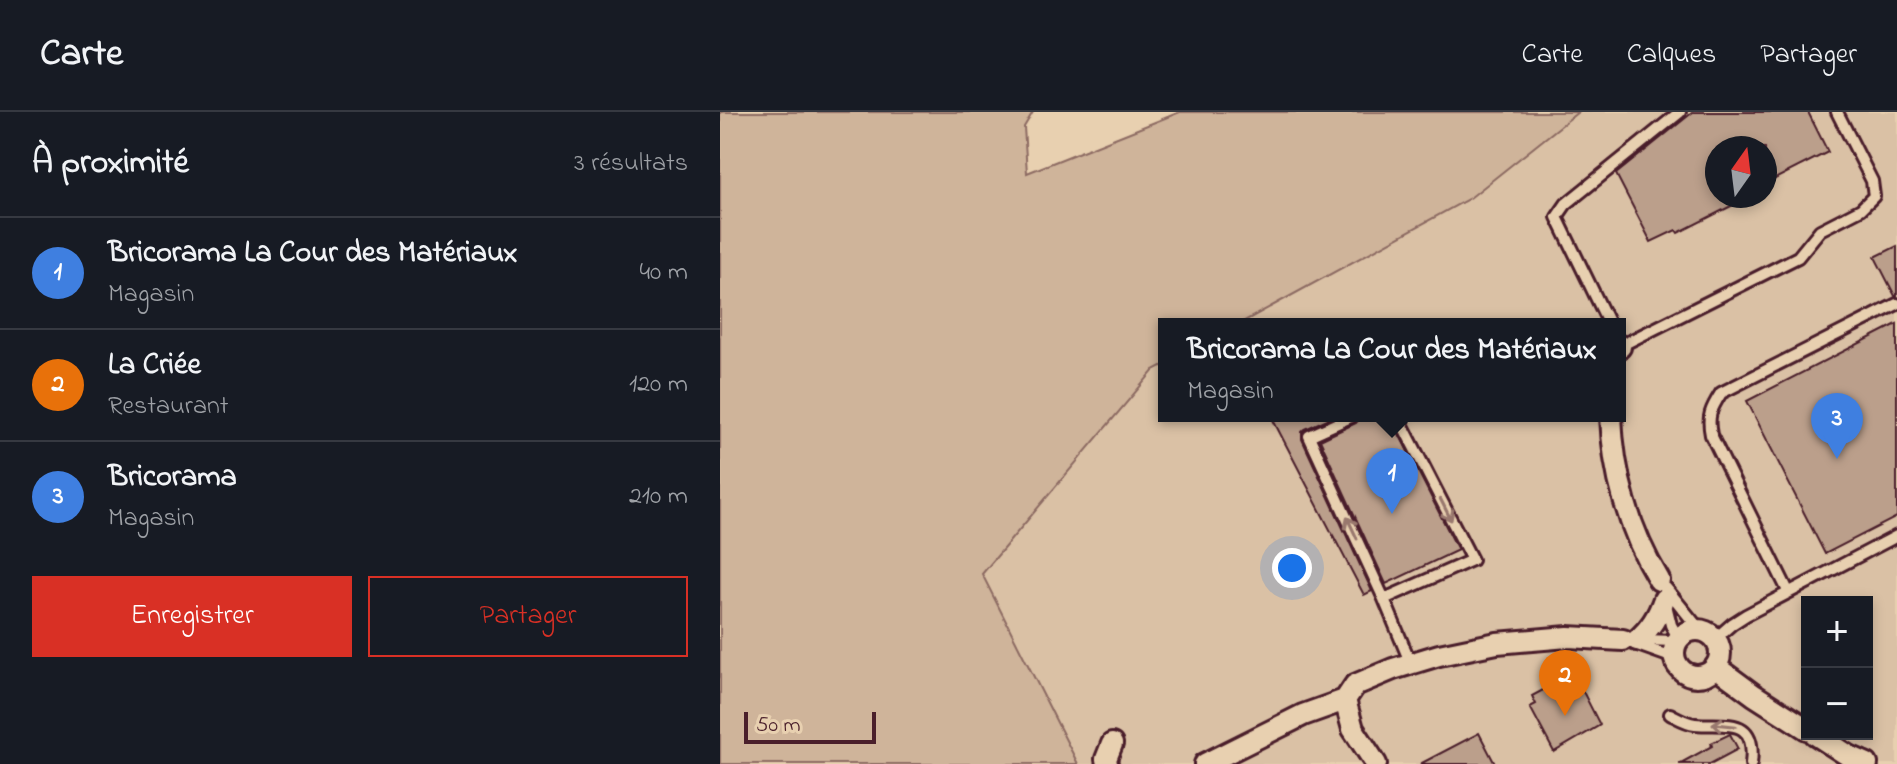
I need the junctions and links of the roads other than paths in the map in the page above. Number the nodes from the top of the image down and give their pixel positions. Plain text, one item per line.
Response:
1 (1680, 112) edge
2 (1837, 112) edge
3 (1897, 304) edge
4 (1606, 318) edge
5 (1626, 343) edge
6 (1340, 422) edge
7 (1401, 422) edge
8 (1611, 422) edge
9 (1897, 536) edge
10 (1662, 589) junction
11 (1788, 591) junction
12 (1384, 599) junction
13 (1708, 634) junction
14 (1630, 640) junction
15 (1677, 646) junction
16 (1411, 664) junction
17 (1716, 667) junction
18 (1345, 700) junction
19 (1670, 714) dead end
20 (1801, 725) edge
21 (1824, 740) edge
22 (1856, 761) edge
23 (1205, 764) edge
24 (1376, 764) edge
25 (1751, 764) edge

1 - 4 lane
2 - 5 lane
3 - 11 lane
12 -> 6 lane
7 -> 12 lane
8 - 10 street
9 - 11 lane
10 - 13 lane
10 - 14 street
10 - 15 lane
11 - 13 lane
12 - 16 lane
13 - 15 street
13 - 17 street
14 - 15 lane
14 - 15 lane
14 - 16 street
15 - 17 street
16 - 18 street
17 - 20 street
18 - 23 street
18 - 24 street
25 -> 19 lane
21 - 22 street

